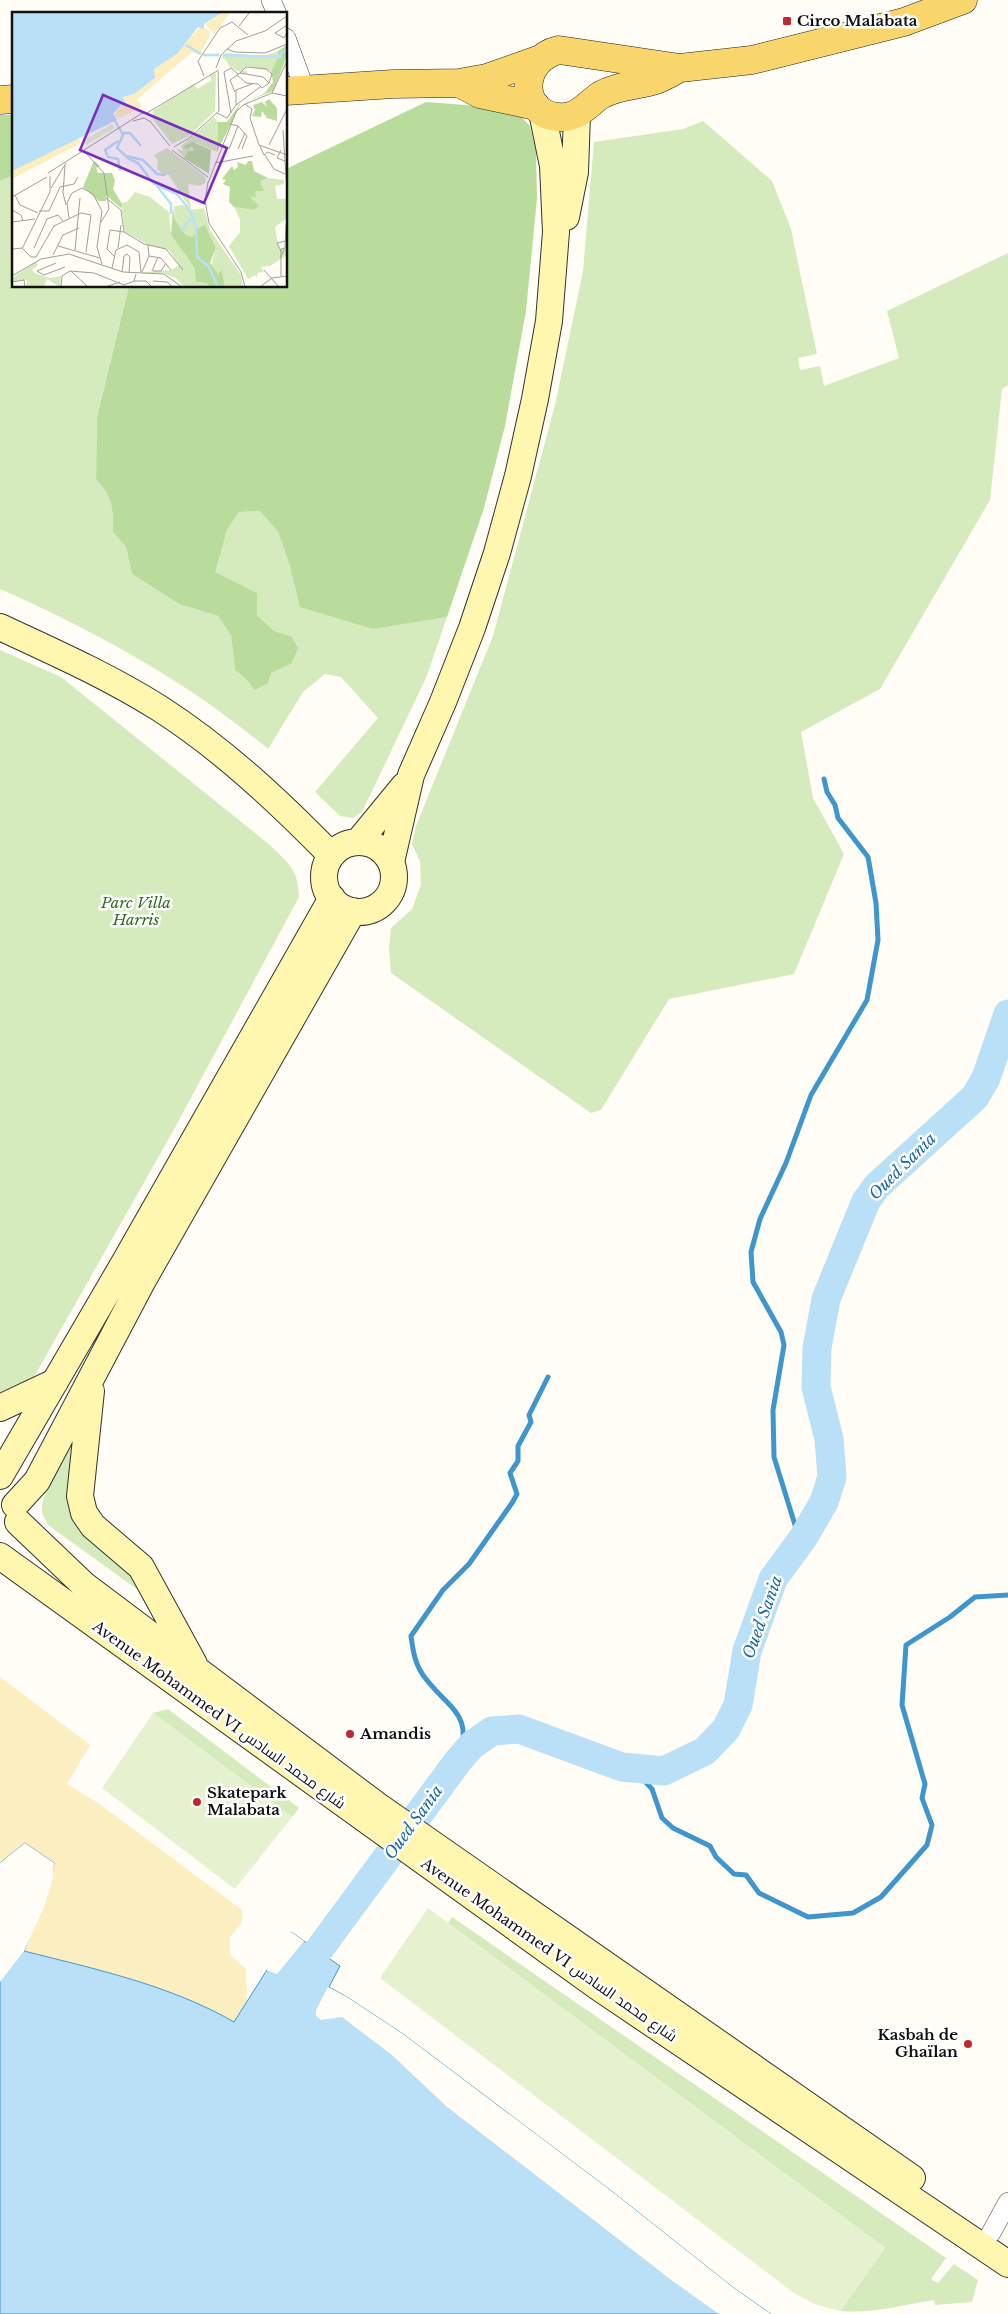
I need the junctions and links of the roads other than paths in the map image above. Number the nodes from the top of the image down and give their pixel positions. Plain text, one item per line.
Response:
1 (271, 0) edge
2 (963, 0) edge
3 (276, 12) edge
4 (288, 48) edge
5 (575, 53) junction
6 (538, 60) junction
7 (680, 68) junction
8 (459, 83) junction
9 (296, 90) edge
10 (539, 109) junction
11 (582, 110) junction
12 (554, 254) junction
13 (0, 627) edge
14 (411, 775) junction
15 (358, 842) junction
16 (331, 855) junction
17 (391, 862) junction
18 (332, 898) junction
19 (353, 911) junction
20 (93, 1377) junction
21 (54, 1382) junction
22 (0, 1408) edge
23 (0, 1476) edge
24 (11, 1506) edge
25 (0, 1544) edge
26 (0, 1556) edge
27 (204, 1676) junction
28 (374, 1815) junction
29 (431, 1855) junction
30 (1008, 2202) edge
31 (1000, 2238) edge
32 (1008, 2264) edge

1 - 3 street
2 - 7 main road
4 - 9 street
5 - 6 main road
5 - 7 main road
5 - 11 main road
6 - 8 main road
6 - 10 main road
7 - 11 main road
8 - 9 main road
8 - 10 main road
10 - 11 main road
10 - 12 street
11 - 12 street
12 - 14 street
13 - 16 street
14 - 15 street
14 - 17 street
15 - 16 street
15 - 17 street
16 - 18 street
17 - 19 street
18 - 19 street
18 - 21 street
19 - 20 street
20 - 24 street
20 - 27 street
21 - 22 street
21 - 23 street
24 - 25 street
24 - 27 street, Avenue Mohammed VI شارع محمد السادس
26 - 28 street, Avenue Mohammed VI شارع محمد السادس
27 - 28 street, Avenue Mohammed VI شارع محمد السادس
28 - 29 street, Avenue Mohammed VI شارع محمد السادس
29 - 31 street, Avenue Mohammed VI شارع محمد السادس
29 - 32 street, Avenue Mohammed VI شارع محمد السادس
30 - 31 street

